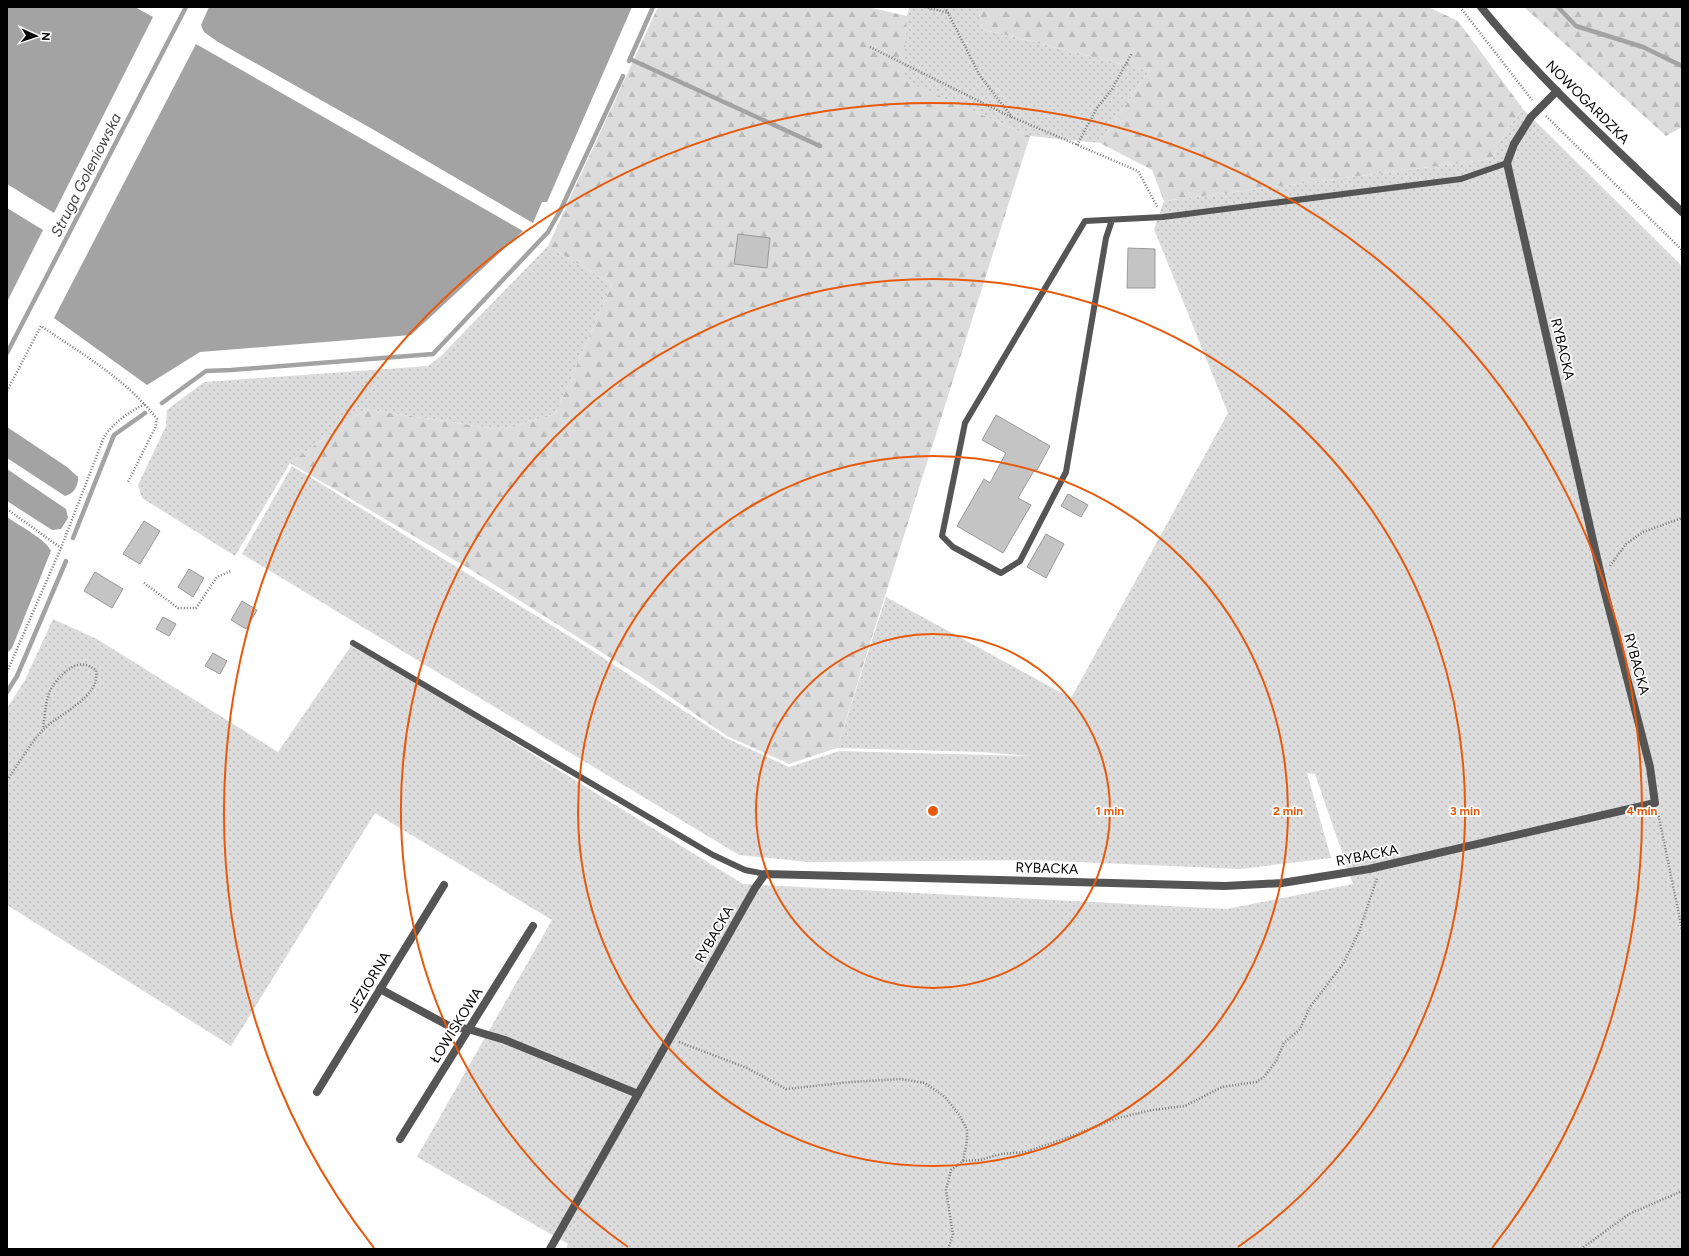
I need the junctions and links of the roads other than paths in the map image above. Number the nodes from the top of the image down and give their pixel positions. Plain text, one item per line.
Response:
1 (1481, 7) edge
2 (1557, 91) junction
3 (1507, 163) junction
4 (1682, 212) edge
5 (1112, 220) junction
6 (353, 642) dead end
7 (765, 874) junction
8 (444, 885) dead end
9 (533, 926) dead end
10 (380, 989) junction
11 (468, 1029) junction
12 (317, 1092) dead end
13 (638, 1094) junction
14 (400, 1139) dead end
15 (550, 1249) edge

1 - 2 street, NOWOGARDZKA
2 - 3 street
2 - 4 street, NOWOGARDZKA
3 - 5 lane
3 - 7 street, RYBACKA
5 - 5 lane
6 - 7 lane
7 - 13 street, RYBACKA
8 - 10 street, JEZIORNA
9 - 11 street, ŁOWISKOWA
10 - 11 street
10 - 12 street, JEZIORNA
11 - 13 street
11 - 14 street, ŁOWISKOWA
13 - 15 street, RYBACKA

